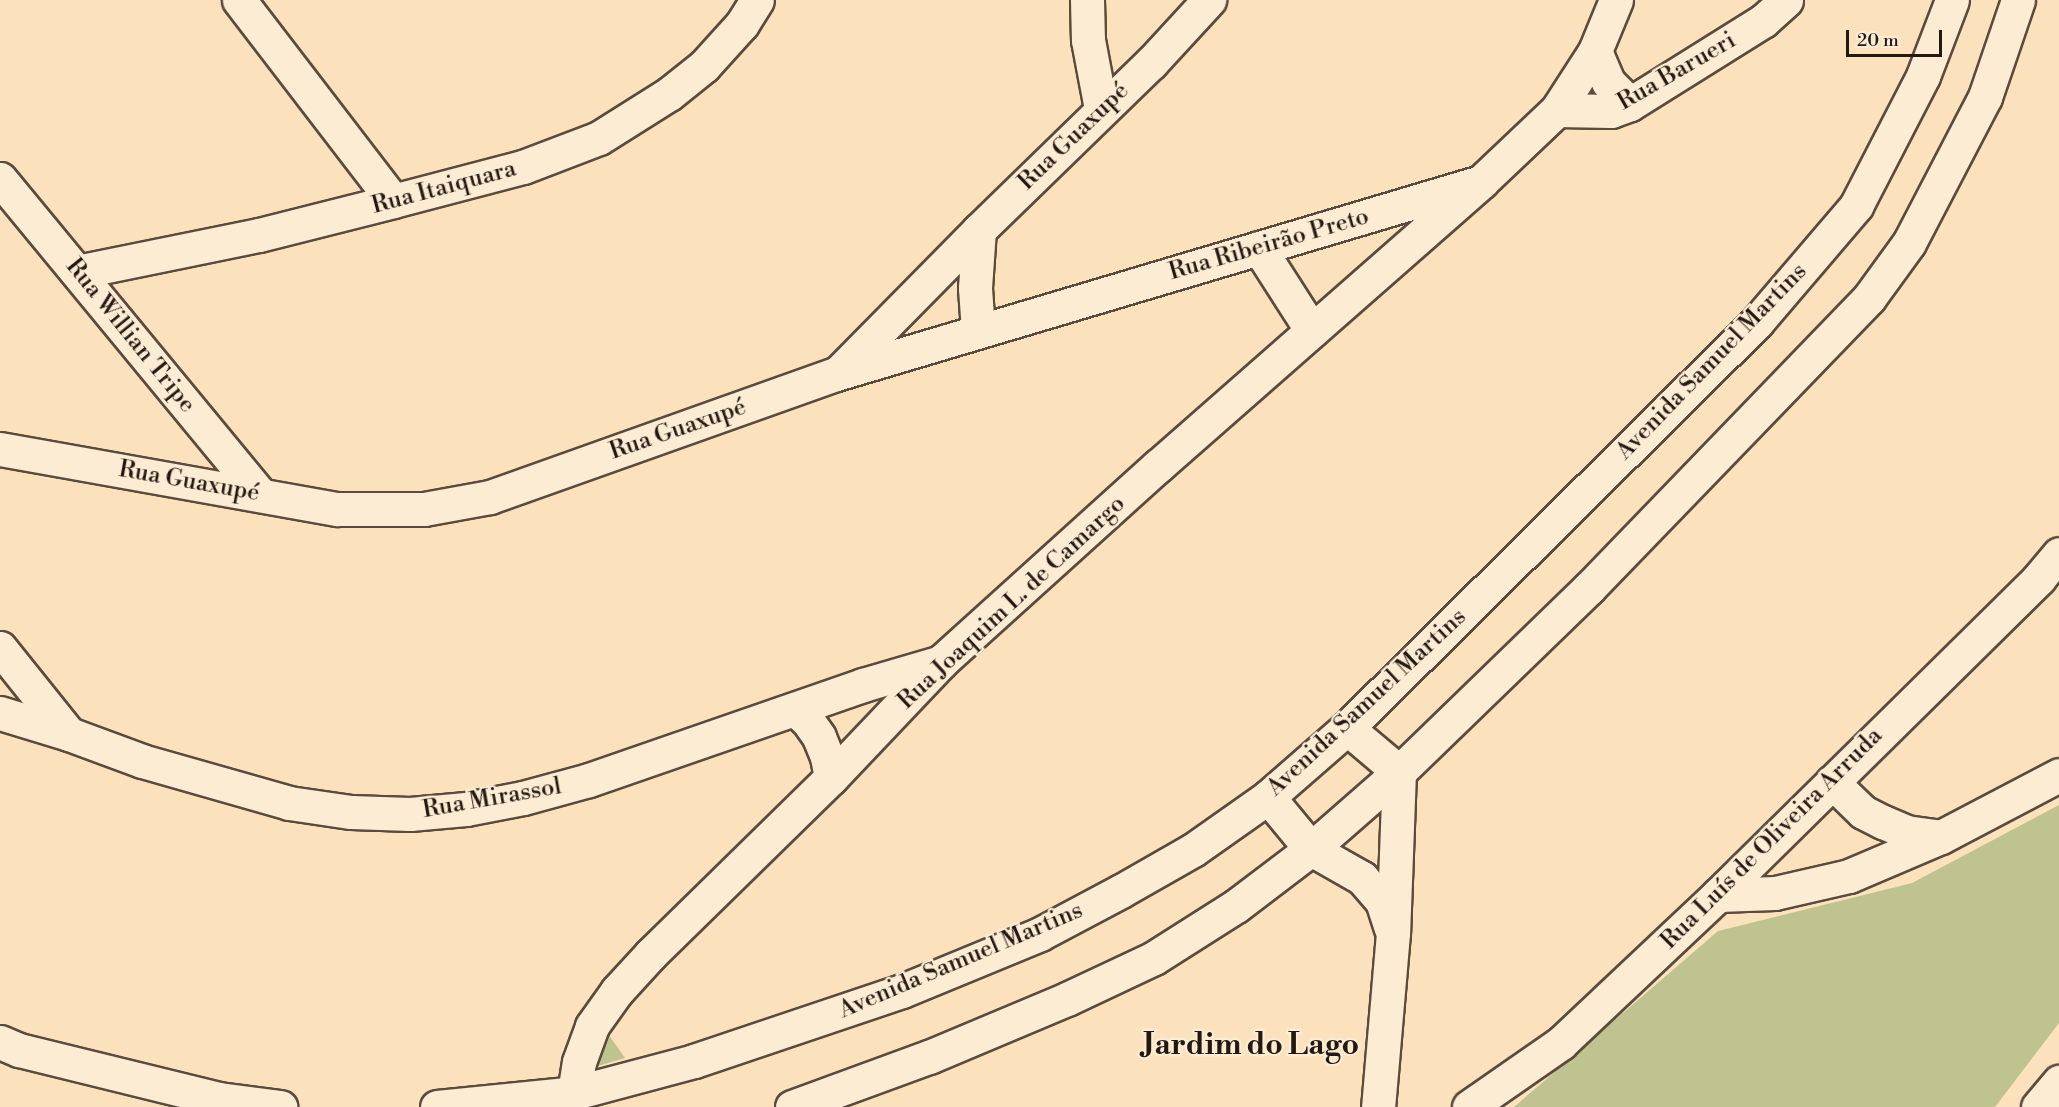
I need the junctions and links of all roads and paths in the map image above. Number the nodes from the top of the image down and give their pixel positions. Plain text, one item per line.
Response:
1 (239, 0) edge
2 (757, 0) edge
3 (1087, 0) edge
4 (1209, 0) edge
5 (1616, 0) edge
6 (1785, 0) edge
7 (1952, 0) edge
8 (2018, 0) edge
9 (1595, 51) junction
10 (1630, 104) junction
11 (1101, 109) junction
12 (1557, 110) junction
13 (0, 179) edge
14 (1480, 182) junction
15 (393, 201) junction
16 (979, 230) junction
17 (1258, 248) junction
18 (77, 272) junction
19 (978, 331) junction
20 (1311, 331) junction
21 (836, 375) junction
22 (0, 449) edge
23 (259, 493) junction
24 (2059, 554) edge
25 (0, 648) edge
26 (942, 661) junction
27 (795, 709) junction
28 (0, 713) edge
29 (1347, 728) junction
30 (69, 734) junction
31 (1399, 772) junction
32 (2059, 775) edge
33 (831, 778) junction
34 (1832, 782) junction
35 (1268, 797) junction
36 (1941, 837) junction
37 (1311, 849) junction
38 (1718, 895) junction
39 (1393, 933) junction
40 (0, 1042) edge
41 (2059, 1082) edge
42 (573, 1100) edge
43 (483, 1105) edge
44 (280, 1107) edge
45 (437, 1107) edge
46 (792, 1107) edge
47 (1378, 1107) edge
48 (1469, 1107) edge
49 (2038, 1107) edge

1 - 15 street
2 - 15 street, Rua Itaiquara
3 - 11 street
4 - 11 street, Rua Guaxupé
5 - 9 street, Rua Ribeirão Preto
6 - 10 street, Rua Barueri
7 - 29 street, Avenida Samuel Martins
8 - 31 street
9 - 10 street
9 - 12 street, Rua Ribeirão Preto
10 - 12 street, Rua Barueri
11 - 16 street, Rua Guaxupé
12 - 14 street, Rua Ribeirão Preto
13 - 18 street, Rua Willian Tripe
14 - 17 street, Rua Ribeirão Preto
14 - 20 street, Rua Joaquim L. de Camargo
15 - 18 street, Rua Itaiquara
16 - 19 street
16 - 21 street, Rua Guaxupé
17 - 19 street, Rua Ribeirão Preto
17 - 20 street
18 - 23 street, Rua Willian Tripe
19 - 21 street, Rua Ribeirão Preto
20 - 26 street, Rua Joaquim L. de Camargo
21 - 23 street, Rua Guaxupé
22 - 23 street, Rua Guaxupé
24 - 34 street, Rua Luís de Oliveira Arruda
25 - 30 street
26 - 27 street, Rua Mirassol
26 - 33 street, Rua Joaquim L. de Camargo
27 - 30 street, Rua Mirassol
27 - 33 street
28 - 30 street, Rua Mirassol
29 - 31 street
29 - 35 street, Avenida Samuel Martins
31 - 37 street
31 - 39 street
32 - 36 street
33 - 42 street, Rua Joaquim L. de Camargo
34 - 36 street
34 - 38 street, Rua Luís de Oliveira Arruda
35 - 37 street
35 - 42 street, Avenida Samuel Martins
36 - 38 street
37 - 39 street
37 - 46 street
38 - 48 street, Rua Luís de Oliveira Arruda
39 - 47 street
40 - 44 street
41 - 49 street
42 - 43 street, Avenida Samuel Martins
43 - 45 street, Avenida Samuel Martins

